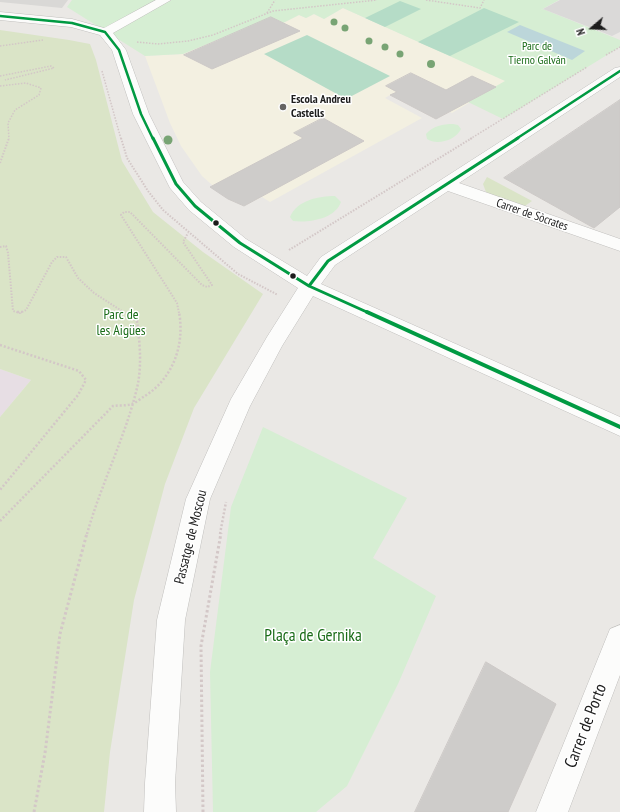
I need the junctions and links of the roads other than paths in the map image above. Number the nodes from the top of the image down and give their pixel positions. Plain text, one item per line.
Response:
1 (165, 0) edge
2 (13, 4) dead end
3 (2, 16) edge
4 (110, 38) junction
5 (620, 71) edge
6 (444, 184) junction
7 (617, 240) edge
8 (303, 296) junction
9 (620, 427) edge
10 (620, 639) edge
11 (160, 812) edge
12 (552, 812) edge

1 - 4 street
2 - 3 street
3 - 4 street
4 - 8 street
5 - 6 street, Passatge de Moscou
6 - 7 street, Carrer de Sòcrates
6 - 8 street, Passatge de Moscou
8 - 9 street
8 - 11 street, Passatge de Moscou
10 - 12 street, Carrer de Porto

